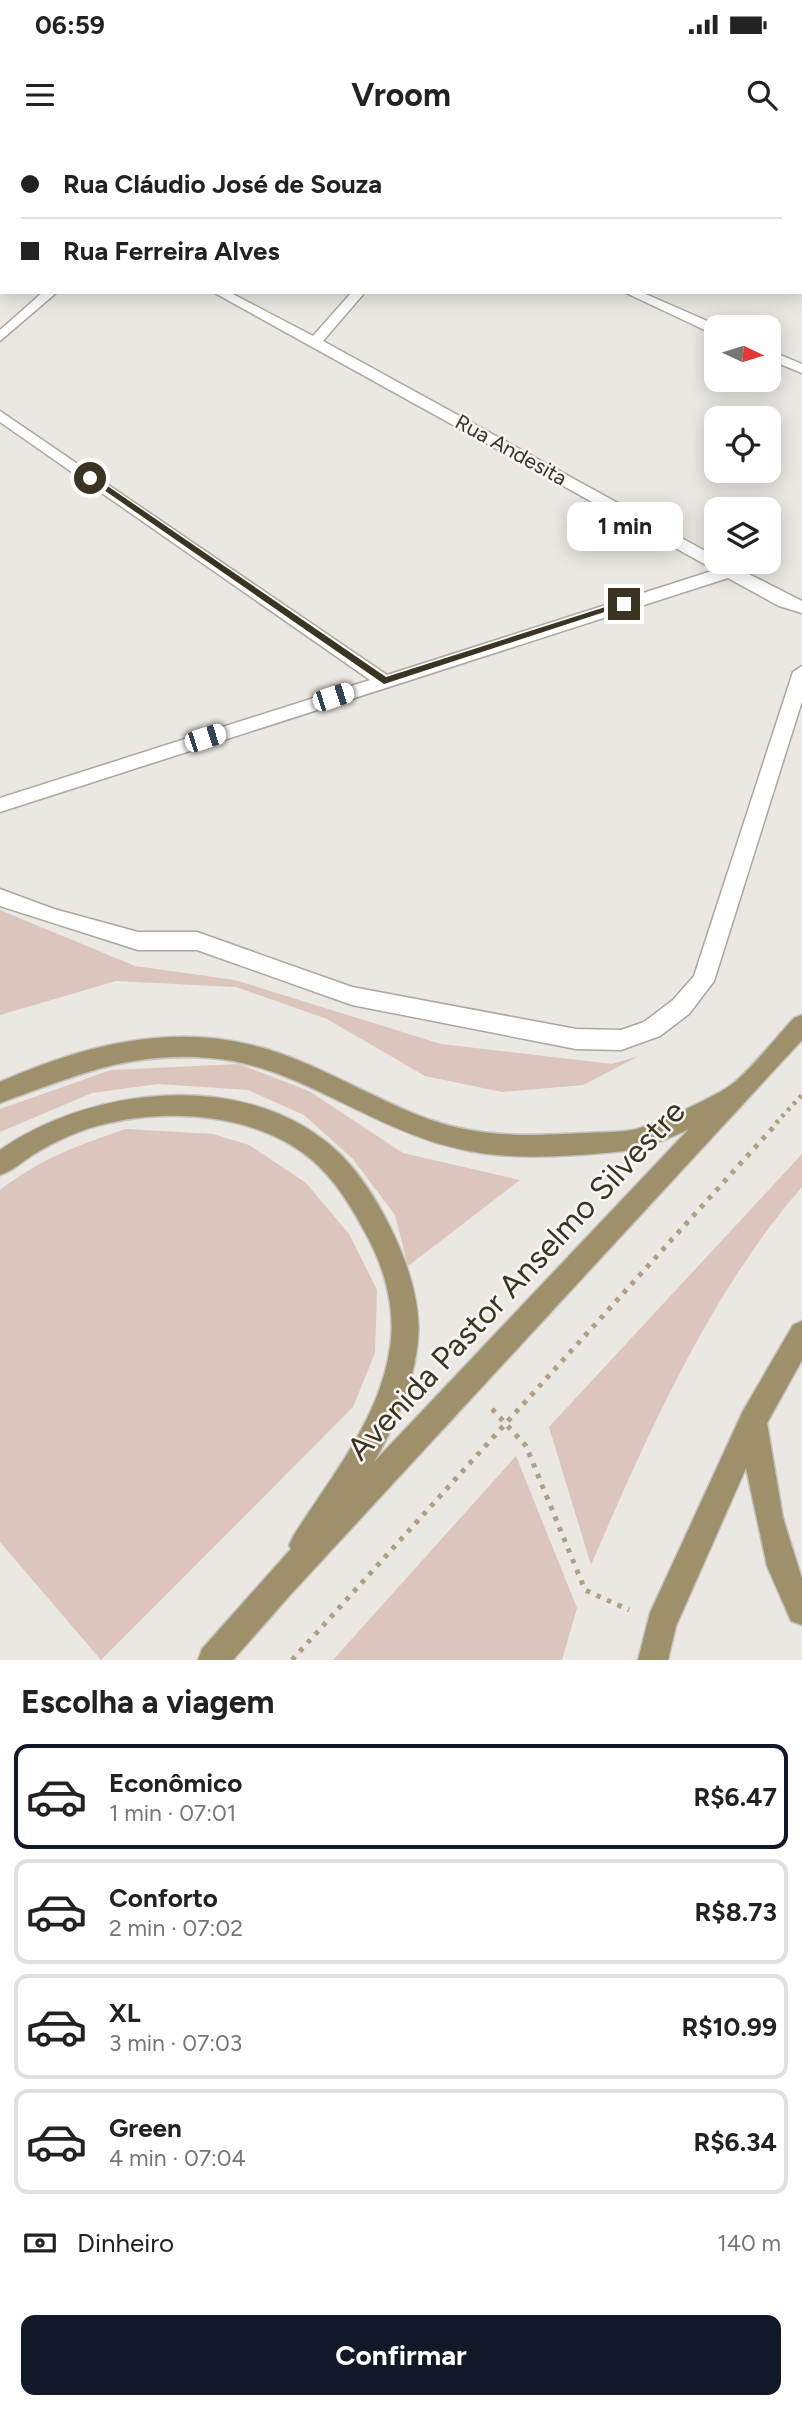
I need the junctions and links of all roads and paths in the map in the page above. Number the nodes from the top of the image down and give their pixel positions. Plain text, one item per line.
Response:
1 (49, 294) edge
2 (223, 294) edge
3 (357, 294) edge
4 (635, 294) edge
5 (704, 325) edge
6 (0, 337) edge
7 (315, 342) junction
8 (781, 360) edge
9 (802, 369) edge
10 (0, 415) edge
11 (704, 556) edge
12 (722, 574) edge
13 (736, 574) edge
14 (802, 607) edge
15 (802, 671) edge
16 (384, 681) junction
17 (0, 805) edge
18 (0, 897) edge
19 (802, 1025) edge
20 (0, 1093) edge
21 (736, 1095) junction
22 (802, 1095) edge
23 (0, 1164) edge
24 (802, 1334) edge
25 (467, 1383) junction
26 (753, 1421) junction
27 (505, 1422) junction
28 (281, 1583) junction
29 (802, 1609) edge
30 (661, 1624) junction
31 (214, 1660) edge
32 (292, 1660) edge
33 (653, 1660) edge

1 - 6 street
2 - 7 street, Rua Andesita
3 - 7 street
4 - 5 street
7 - 11 street, Rua Andesita
8 - 9 street
10 - 16 street
12 - 16 street
13 - 14 street, Rua Andesita
15 - 18 street
16 - 17 street
19 - 21 main road, Avenida Pastor Anselmo Silvestre
20 - 21 main road
21 - 25 main road, Avenida Pastor Anselmo Silvestre
22 - 27 path
23 - 28 main road
24 - 26 main road
25 - 27 path
25 - 28 main road, Avenida Pastor Anselmo Silvestre
26 - 29 main road
26 - 30 main road
27 - 30 path
27 - 32 path
28 - 31 main road
30 - 33 main road

